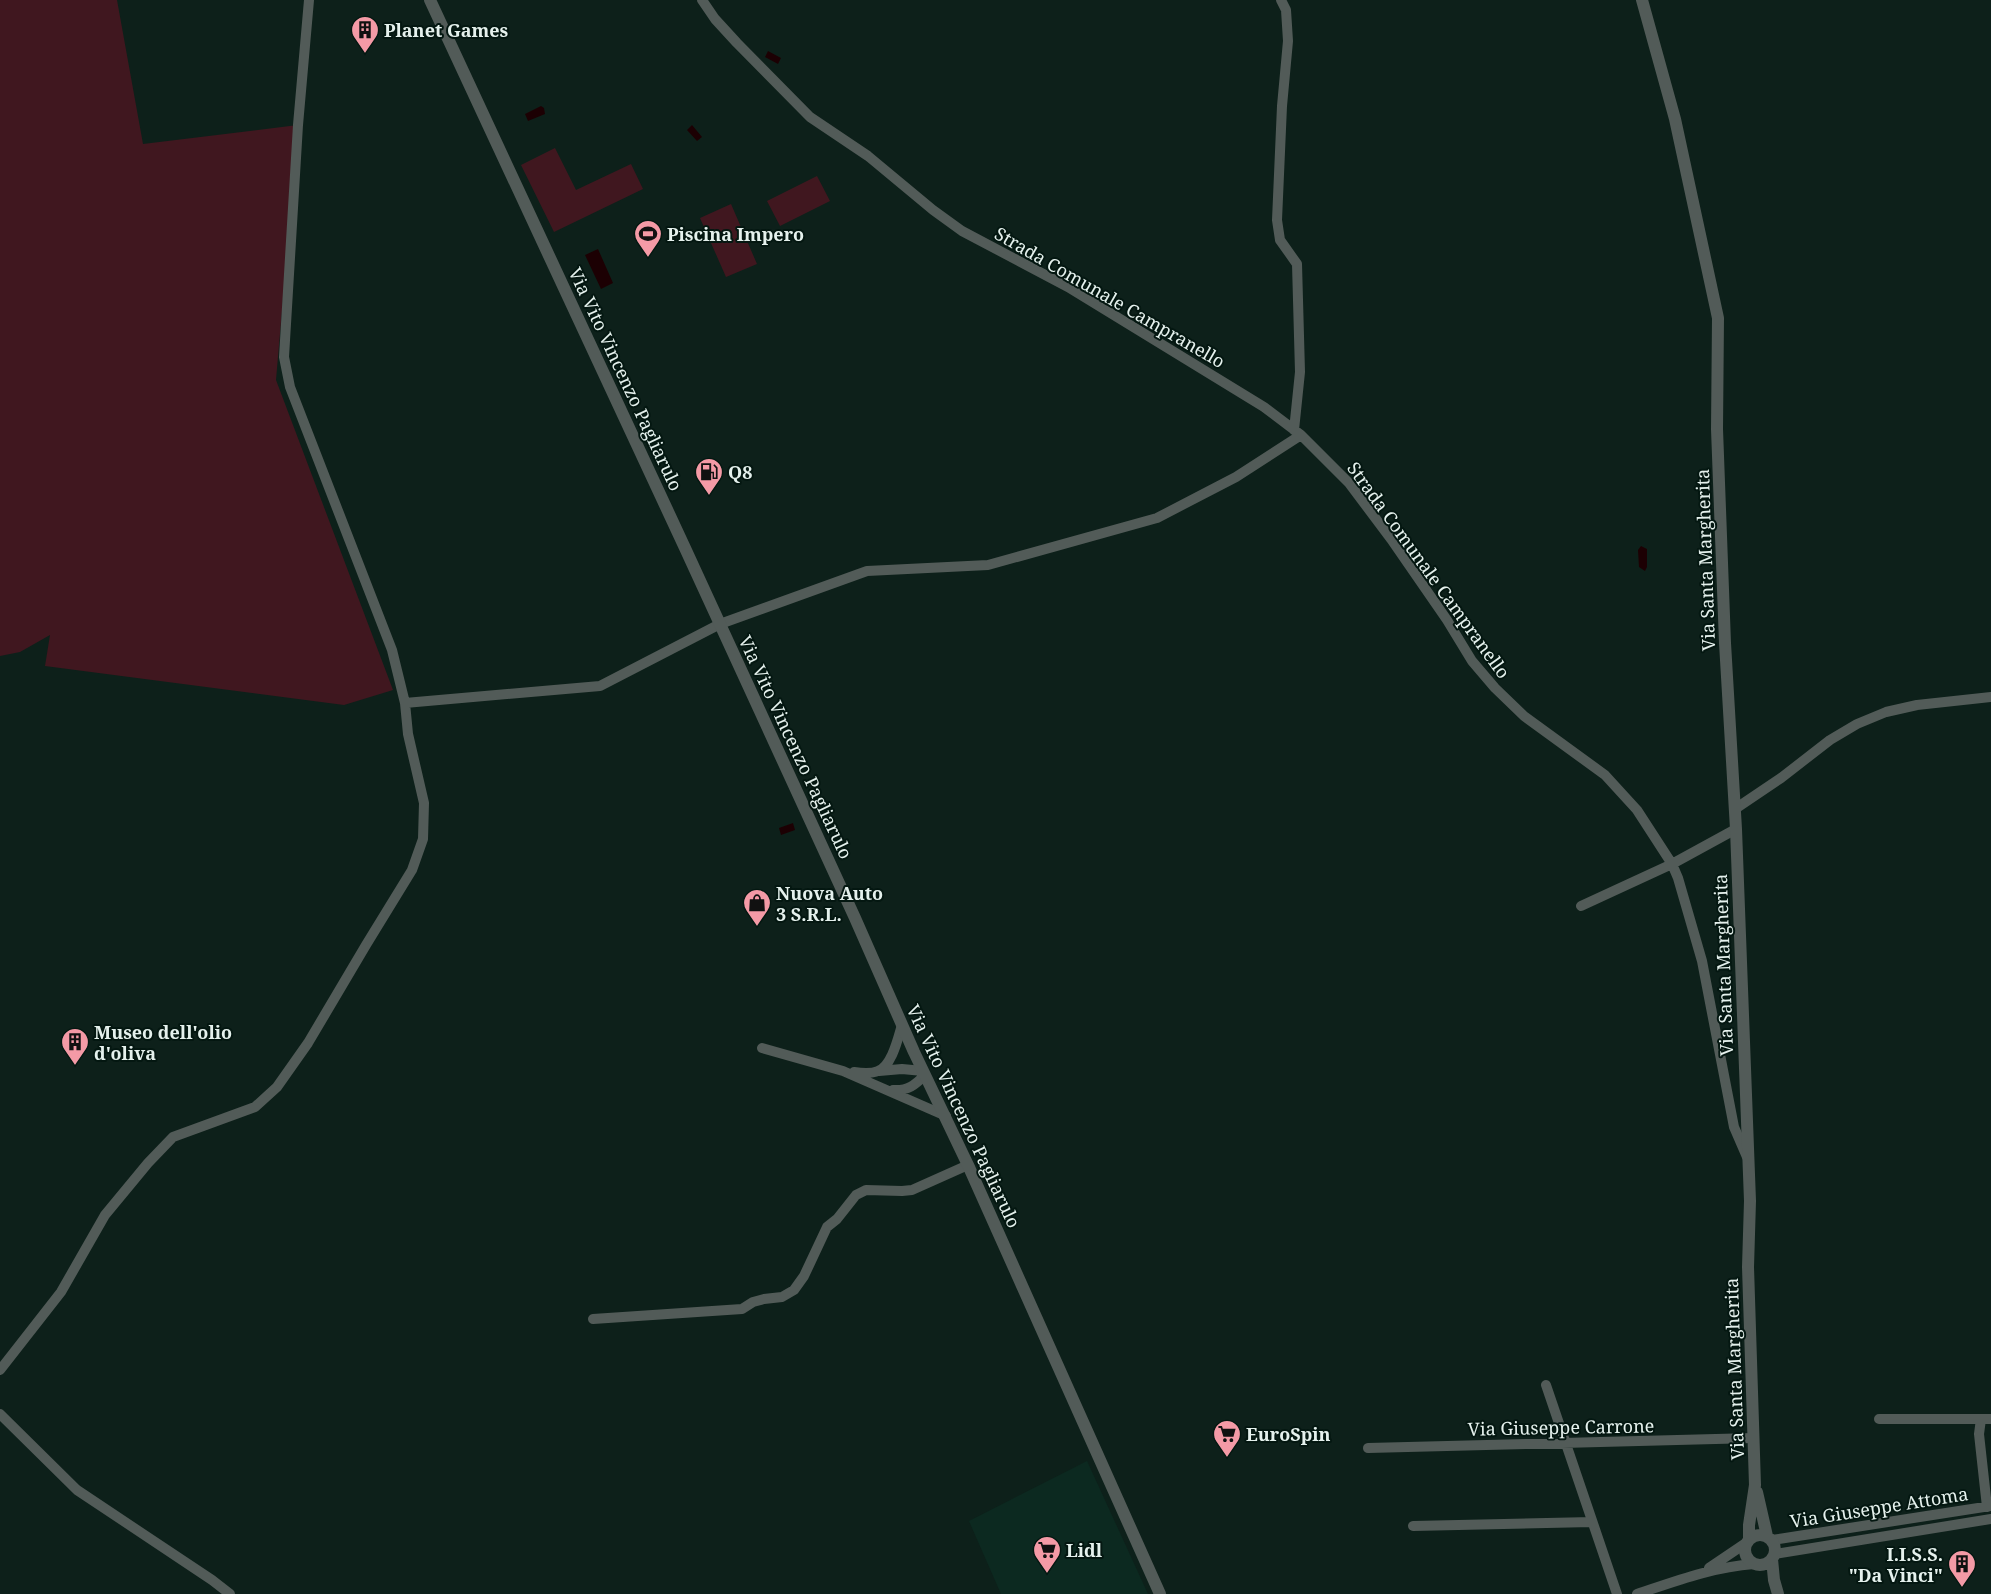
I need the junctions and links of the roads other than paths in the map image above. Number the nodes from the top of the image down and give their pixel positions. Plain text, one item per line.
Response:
1 (309, 0) edge
2 (430, 0) edge
3 (702, 0) edge
4 (1281, 0) edge
5 (1642, 0) edge
6 (1298, 432) junction
7 (720, 624) junction
8 (1991, 697) edge
9 (405, 703) junction
10 (1735, 809) junction
11 (1736, 829) junction
12 (1672, 864) junction
13 (1581, 906) dead end
14 (902, 1025) junction
15 (762, 1048) dead end
16 (843, 1071) junction
17 (879, 1071) junction
18 (924, 1073) junction
19 (887, 1090) junction
20 (946, 1116) junction
21 (1748, 1158) junction
22 (968, 1165) junction
23 (593, 1320) dead end
24 (0, 1370) edge
25 (1546, 1385) dead end
26 (0, 1414) edge
27 (1879, 1419) dead end
28 (1986, 1420) edge
29 (1754, 1438) junction
30 (1565, 1443) junction
31 (1368, 1448) dead end
32 (1755, 1485) junction
33 (1989, 1506) edge
34 (1991, 1519) edge
35 (1592, 1522) junction
36 (1413, 1526) dead end
37 (1769, 1538) junction
38 (1747, 1541) junction
39 (1774, 1557) junction
40 (1756, 1564) junction
41 (1702, 1573) junction
42 (1774, 1580) junction
43 (230, 1594) edge
44 (1160, 1594) edge
45 (1617, 1594) edge
46 (1637, 1594) edge
47 (1778, 1594) edge

1 - 9 street
2 - 7 street, Via Vito Vincenzo Pagliarulo
3 - 6 street, Strada Comunale Campranello
4 - 6 street
5 - 10 street, Via Santa Margherita
6 - 7 street
6 - 12 street, Strada Comunale Campranello
7 - 9 street
7 - 14 street, Via Vito Vincenzo Pagliarulo
8 - 10 street
9 - 24 street
10 - 11 street, Via Santa Margherita
11 - 12 street
11 - 21 street, Via Santa Margherita
12 - 13 street
12 - 21 street, Strada Comunale Campranello
14 - 17 street
14 - 18 street, Via Vito Vincenzo Pagliarulo
15 - 16 street
16 - 17 street
16 - 19 street
17 - 18 street
18 - 19 street
18 - 20 street, Via Vito Vincenzo Pagliarulo
19 - 20 street
20 - 22 street, Via Vito Vincenzo Pagliarulo
21 - 29 street, Via Santa Margherita
22 - 23 street
22 - 44 street, Via Vito Vincenzo Pagliarulo
25 - 30 street
26 - 43 street
27 - 28 street
28 - 33 street
29 - 30 street, Via Giuseppe Carrone
29 - 32 street, Via Santa Margherita
30 - 31 street, Via Giuseppe Carrone
30 - 35 street
32 - 37 street, Via Santa Margherita
32 - 38 street, Via Santa Margherita
33 - 37 street, Via Giuseppe Attoma
34 - 39 street, Via Giuseppe Attoma
35 - 36 street
35 - 45 street
37 - 38 street
37 - 39 street
38 - 40 street
38 - 41 street
39 - 40 street
39 - 42 street
40 - 41 street
40 - 42 street
41 - 46 street
42 - 47 street

